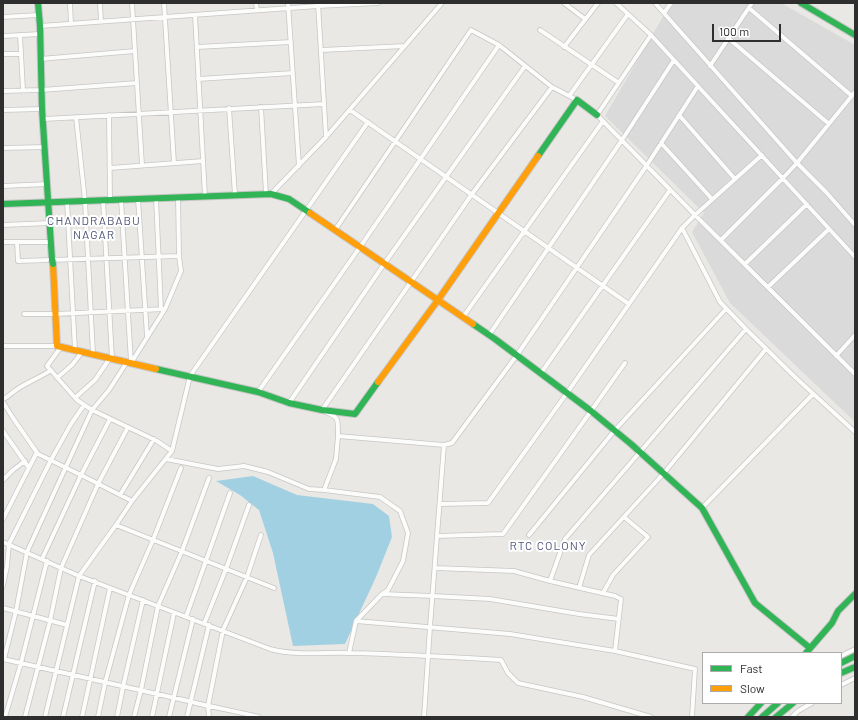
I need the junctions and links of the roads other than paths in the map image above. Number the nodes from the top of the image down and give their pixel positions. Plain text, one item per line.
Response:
1 (38, 3) edge
2 (70, 3) edge
3 (100, 3) edge
4 (132, 3) edge
5 (164, 3) edge
6 (256, 3) edge
7 (378, 3) edge
8 (442, 3) edge
9 (564, 3) edge
10 (598, 3) edge
11 (616, 3) edge
12 (655, 3) edge
13 (671, 3) edge
14 (752, 3) edge
15 (801, 3) edge
16 (318, 4) edge
17 (353, 4) edge
18 (288, 6) edge
19 (749, 8) junction
20 (257, 10) junction
21 (664, 13) junction
22 (628, 14) junction
23 (39, 15) junction
24 (195, 15) junction
25 (3, 17) edge
26 (165, 17) junction
27 (133, 19) junction
28 (586, 19) junction
29 (101, 21) junction
30 (71, 23) junction
31 (40, 26) junction
32 (540, 30) dead end
33 (40, 34) junction
34 (20, 35) junction
35 (651, 35) junction
36 (855, 35) edge
37 (3, 36) edge
38 (728, 38) junction
39 (291, 42) junction
40 (499, 45) junction
41 (405, 46) junction
42 (197, 47) junction
43 (564, 47) junction
44 (321, 50) junction
45 (135, 51) junction
46 (3, 54) edge
47 (21, 54) junction
48 (40, 59) junction
49 (674, 60) junction
50 (591, 65) junction
51 (525, 66) junction
52 (710, 66) junction
53 (293, 74) junction
54 (198, 79) junction
55 (137, 83) junction
56 (618, 83) junction
57 (698, 86) junction
58 (552, 87) junction
59 (23, 90) junction
60 (41, 90) junction
61 (3, 91) edge
62 (855, 92) edge
63 (569, 96) junction
64 (852, 96) junction
65 (578, 100) junction
66 (324, 104) junction
67 (295, 105) junction
68 (261, 107) junction
69 (229, 108) junction
70 (42, 109) junction
71 (3, 110) edge
72 (200, 110) junction
73 (350, 110) junction
74 (171, 112) junction
75 (139, 114) junction
76 (109, 115) junction
77 (597, 115) junction
78 (679, 115) junction
79 (76, 117) junction
80 (44, 119) junction
81 (603, 121) junction
82 (368, 122) junction
83 (829, 124) junction
84 (326, 138) junction
85 (622, 140) junction
86 (395, 141) junction
87 (661, 143) junction
88 (45, 147) junction
89 (3, 148) edge
90 (762, 155) junction
91 (421, 159) junction
92 (203, 161) junction
93 (174, 163) junction
94 (797, 163) junction
95 (142, 165) junction
96 (646, 165) junction
97 (298, 166) junction
98 (110, 168) junction
99 (447, 177) junction
100 (783, 178) junction
101 (734, 179) junction
102 (48, 184) junction
103 (3, 186) edge
104 (670, 190) junction
105 (269, 194) junction
106 (472, 194) junction
107 (235, 195) junction
108 (205, 196) junction
109 (178, 197) junction
110 (156, 198) junction
111 (121, 199) junction
112 (138, 199) junction
113 (712, 199) junction
114 (103, 200) junction
115 (110, 200) junction
116 (67, 201) junction
117 (85, 201) junction
118 (49, 202) junction
119 (3, 204) edge
120 (807, 204) junction
121 (306, 210) junction
122 (499, 213) junction
123 (695, 214) junction
124 (50, 223) junction
125 (3, 225) edge
126 (855, 225) edge
127 (682, 228) junction
128 (830, 229) junction
129 (335, 230) junction
130 (524, 231) junction
131 (721, 240) junction
132 (3, 242) edge
133 (17, 242) junction
134 (51, 242) junction
135 (360, 247) junction
136 (549, 248) junction
137 (158, 256) junction
138 (179, 256) junction
139 (124, 257) junction
140 (142, 257) junction
141 (855, 257) edge
142 (106, 258) junction
143 (70, 259) junction
144 (88, 259) junction
145 (384, 264) junction
146 (745, 264) junction
147 (577, 268) junction
148 (410, 282) junction
149 (602, 286) junction
150 (768, 287) junction
151 (438, 300) junction
152 (629, 304) junction
153 (163, 309) junction
154 (726, 309) junction
155 (128, 310) junction
156 (146, 310) junction
157 (109, 311) junction
158 (91, 312) junction
159 (73, 313) junction
160 (24, 314) dead end
161 (55, 314) junction
162 (463, 317) junction
163 (746, 329) junction
164 (489, 335) junction
165 (855, 335) edge
166 (147, 337) junction
167 (3, 346) edge
168 (59, 347) junction
169 (766, 349) junction
170 (75, 350) junction
171 (82, 352) junction
172 (93, 354) junction
173 (517, 355) junction
174 (836, 356) junction
175 (111, 358) junction
176 (129, 362) junction
177 (625, 363) dead end
178 (51, 370) junction
179 (541, 373) junction
180 (855, 374) edge
181 (190, 376) junction
182 (57, 378) junction
183 (258, 392) junction
184 (567, 393) junction
185 (813, 394) junction
186 (3, 398) edge
187 (75, 398) junction
188 (3, 402) edge
189 (289, 402) junction
190 (84, 405) junction
191 (92, 410) junction
192 (322, 410) junction
193 (591, 411) junction
194 (110, 419) junction
195 (128, 427) junction
196 (614, 430) junction
197 (3, 432) edge
198 (855, 432) edge
199 (338, 436) junction
200 (154, 439) junction
201 (444, 445) junction
202 (172, 451) junction
203 (37, 452) junction
204 (640, 452) junction
205 (166, 459) junction
206 (51, 460) junction
207 (25, 462) junction
208 (29, 468) junction
209 (66, 468) junction
210 (181, 468) dead end
211 (664, 473) junction
212 (81, 475) junction
213 (209, 478) dead end
214 (3, 480) edge
215 (98, 484) junction
216 (324, 490) junction
217 (230, 493) dead end
218 (120, 495) junction
219 (132, 501) junction
220 (440, 504) junction
221 (249, 505) dead end
222 (702, 508) junction
223 (624, 517) junction
224 (3, 520) edge
225 (116, 525) junction
226 (261, 535) dead end
227 (529, 535) dead end
228 (437, 536) junction
229 (153, 540) junction
230 (3, 542) edge
231 (9, 544) junction
232 (182, 551) junction
233 (27, 552) junction
234 (44, 560) junction
235 (205, 561) junction
236 (61, 568) junction
237 (435, 568) junction
238 (226, 569) junction
239 (79, 576) junction
240 (247, 577) junction
241 (95, 581) junction
242 (550, 581) junction
243 (3, 586) edge
244 (110, 588) junction
245 (274, 588) dead end
246 (579, 588) junction
247 (603, 593) junction
248 (382, 594) junction
249 (855, 594) edge
250 (129, 595) junction
251 (433, 596) junction
252 (143, 600) junction
253 (855, 601) edge
254 (158, 606) junction
255 (3, 608) edge
256 (16, 611) junction
257 (838, 611) junction
258 (174, 613) junction
259 (34, 616) junction
260 (186, 617) junction
261 (193, 619) junction
262 (619, 619) junction
263 (50, 621) junction
264 (356, 621) junction
265 (206, 624) junction
266 (67, 625) junction
267 (430, 627) junction
268 (223, 630) junction
269 (855, 648) edge
270 (615, 651) junction
271 (808, 651) edge
272 (349, 653) junction
273 (842, 655) edge
274 (428, 656) junction
275 (855, 656) edge
276 (4, 659) edge
277 (842, 662) edge
278 (21, 663) junction
279 (855, 666) edge
280 (38, 667) junction
281 (56, 672) junction
282 (842, 672) edge
283 (72, 675) junction
284 (855, 678) edge
285 (90, 679) junction
286 (105, 683) junction
287 (842, 684) edge
288 (123, 687) junction
289 (141, 690) junction
290 (157, 694) junction
291 (173, 698) junction
292 (190, 702) junction
293 (760, 704) edge
294 (777, 704) edge
295 (792, 704) edge
296 (810, 704) edge
297 (208, 706) junction
298 (5, 717) edge
299 (25, 717) edge
300 (45, 717) edge
301 (63, 717) edge
302 (82, 717) edge
303 (98, 717) edge
304 (117, 717) edge
305 (134, 717) edge
306 (152, 717) edge
307 (169, 717) edge
308 (187, 717) edge
309 (209, 717) edge
310 (259, 717) edge
311 (424, 717) edge
312 (651, 717) edge
313 (692, 717) edge
314 (748, 717) edge
315 (762, 717) edge
316 (776, 717) edge
317 (792, 717) edge

1 - 23 main road
2 - 30 street
3 - 29 street
4 - 27 street
5 - 26 street
6 - 20 street
7 - 17 street
8 - 41 street
9 - 28 street
10 - 28 street
11 - 22 street
12 - 21 street
13 - 21 street
14 - 19 street
15 - 36 main road
16 - 17 street
16 - 18 street
16 - 44 street
18 - 20 street
18 - 39 street
19 - 38 street
19 - 64 street
20 - 24 street
21 - 52 street
22 - 35 street
22 - 50 street
23 - 25 street
23 - 31 main road
24 - 26 street
24 - 42 street
26 - 27 street
26 - 74 street
27 - 29 street
27 - 45 street
28 - 43 street
29 - 30 street
30 - 31 street
31 - 33 main road
32 - 43 street
33 - 34 street
33 - 48 main road
34 - 37 street
34 - 47 street
35 - 49 street
35 - 56 street
38 - 52 street
38 - 83 street
39 - 42 street
39 - 53 street
40 - 51 street
40 - 86 street
40 - 91 street
41 - 44 street
41 - 73 street
42 - 54 street
43 - 50 street
44 - 66 street
45 - 48 street
45 - 55 street
46 - 47 street
47 - 59 street
48 - 60 main road
49 - 57 street
49 - 85 street
50 - 56 street
50 - 63 street
51 - 58 street
51 - 99 street
52 - 94 street
53 - 54 street
53 - 67 street
54 - 72 street
55 - 60 street
55 - 75 street
56 - 77 street
57 - 78 street
57 - 90 street
58 - 63 street
58 - 106 street
59 - 60 street
59 - 61 street
60 - 70 main road
62 - 64 street
63 - 65 street
64 - 83 street
65 - 77 main road
65 - 122 main road
66 - 67 street
66 - 84 street
67 - 68 street
67 - 97 street
68 - 69 street
68 - 105 street
69 - 72 street
69 - 107 street
70 - 71 street
70 - 80 main road
72 - 74 street
72 - 92 street
73 - 82 street
73 - 84 street
74 - 75 street
74 - 93 street
75 - 76 street
75 - 95 street
76 - 79 street
76 - 98 street
77 - 81 street
78 - 87 street
78 - 101 street
79 - 80 street
79 - 117 street
80 - 88 main road
81 - 85 street
81 - 130 street
82 - 86 street
82 - 121 street
83 - 94 street
84 - 97 street
85 - 96 street
85 - 136 street
86 - 91 street
86 - 129 street
87 - 96 street
87 - 113 street
88 - 89 street
88 - 102 main road
90 - 100 street
90 - 101 street
91 - 99 street
91 - 135 street
92 - 93 street
92 - 108 street
93 - 95 street
94 - 100 street
94 - 126 street
95 - 98 street
96 - 104 street
96 - 147 street
97 - 105 street
98 - 115 street
99 - 106 street
99 - 145 street
100 - 120 street
100 - 131 street
101 - 113 street
102 - 103 street
102 - 118 main road
104 - 123 street
104 - 149 street
105 - 107 main road
105 - 121 main road
106 - 122 street
106 - 148 street
107 - 108 main road
108 - 109 main road
109 - 110 main road
109 - 138 street
110 - 112 main road
110 - 137 street
111 - 112 main road
111 - 115 main road
111 - 139 street
112 - 140 street
113 - 123 street
114 - 115 main road
114 - 117 main road
114 - 142 street
116 - 117 main road
116 - 118 main road
116 - 143 street
117 - 144 street
118 - 119 main road
118 - 124 main road
120 - 128 street
120 - 146 street
121 - 129 main road
121 - 181 street
122 - 130 street
122 - 151 main road
123 - 127 street
123 - 131 street
124 - 125 street
124 - 134 main road
127 - 152 street
127 - 154 street
128 - 141 street
128 - 150 street
129 - 135 main road
130 - 136 street
130 - 162 street
131 - 146 street
132 - 133 street
133 - 134 street
133 - 143 street
134 - 161 main road
135 - 145 main road
135 - 183 street
136 - 147 street
136 - 164 street
137 - 138 street
137 - 140 street
137 - 153 street
138 - 153 street
139 - 140 street
139 - 142 street
139 - 155 street
140 - 156 street
142 - 144 street
142 - 157 street
143 - 144 street
143 - 159 street
144 - 158 street
145 - 148 main road
145 - 189 street
146 - 150 street
147 - 149 street
147 - 173 street
148 - 151 main road
148 - 192 street
149 - 152 street
149 - 179 street
150 - 174 street
151 - 162 main road
151 - 192 main road
152 - 184 street
153 - 156 street
153 - 166 street
154 - 163 street
154 - 196 street
155 - 156 street
155 - 157 street
155 - 176 street
156 - 166 street
157 - 158 street
157 - 175 street
158 - 159 street
158 - 172 street
159 - 161 street
159 - 170 street
160 - 161 street
161 - 168 main road
162 - 164 main road
163 - 169 street
163 - 204 street
164 - 173 main road
165 - 174 street
166 - 176 street
167 - 168 street
168 - 170 main road
168 - 178 street
169 - 185 street
169 - 211 street
170 - 171 main road
171 - 172 main road
171 - 182 street
172 - 175 main road
173 - 179 main road
173 - 201 street
174 - 180 street
175 - 176 main road
175 - 187 street
176 - 181 main road
176 - 191 street
177 - 193 street
178 - 182 street
178 - 186 street
179 - 184 main road
181 - 183 main road
181 - 202 street
182 - 187 street
183 - 189 main road
184 - 193 main road
184 - 220 street
185 - 198 street
185 - 222 street
187 - 190 street
188 - 203 street
189 - 192 main road
190 - 191 street
190 - 206 street
191 - 194 street
191 - 209 street
192 - 199 street
193 - 196 main road
193 - 228 street
194 - 195 street
194 - 212 street
195 - 200 street
195 - 215 street
196 - 204 main road
196 - 227 street
197 - 207 street
199 - 201 street
199 - 216 street
200 - 202 street
200 - 218 street
201 - 220 street
202 - 205 street
203 - 206 street
203 - 208 street
204 - 211 main road
204 - 242 street
205 - 216 street
205 - 219 street
206 - 209 street
206 - 231 street
207 - 208 street
207 - 214 street
208 - 224 street
209 - 212 street
209 - 233 street
210 - 229 street
211 - 222 main road
211 - 223 street
212 - 215 street
212 - 234 street
213 - 232 street
215 - 218 street
215 - 236 street
216 - 248 street
217 - 235 street
218 - 219 street
219 - 225 street
220 - 228 street
221 - 238 street
222 - 271 main road
223 - 246 street
223 - 247 street
225 - 229 street
225 - 239 street
226 - 240 street
228 - 237 street
229 - 232 street
229 - 250 street
230 - 231 street
231 - 233 street
231 - 243 street
232 - 235 street
232 - 254 street
233 - 234 street
233 - 256 street
234 - 236 street
234 - 259 street
235 - 238 street
235 - 260 street
236 - 239 street
236 - 263 street
237 - 242 street
237 - 251 street
238 - 240 street
238 - 265 street
239 - 241 street
239 - 266 street
240 - 245 street
240 - 268 street
241 - 244 street
241 - 283 street
242 - 246 street
244 - 250 street
244 - 285 street
246 - 247 street
247 - 262 street
248 - 251 street
248 - 264 street
249 - 257 main road
250 - 252 street
250 - 286 street
251 - 262 street
251 - 267 street
252 - 254 street
252 - 288 street
253 - 257 main road
254 - 258 street
254 - 289 street
255 - 256 street
256 - 259 street
256 - 276 street
257 - 271 main road
258 - 260 street
258 - 290 street
259 - 263 street
259 - 278 street
260 - 261 street
261 - 265 street
261 - 291 street
262 - 270 street
263 - 266 street
263 - 280 street
264 - 267 street
264 - 272 street
265 - 268 street
265 - 292 street
266 - 281 street
267 - 270 street
267 - 274 street
268 - 272 street
268 - 297 street
269 - 273 street
270 - 313 street
272 - 274 street
274 - 311 street
274 - 312 street
275 - 277 main road
276 - 278 street
278 - 280 street
278 - 298 street
279 - 282 main road
280 - 281 street
280 - 299 street
281 - 283 street
281 - 300 street
283 - 285 street
283 - 301 street
284 - 287 street
285 - 286 street
285 - 302 street
286 - 288 street
286 - 303 street
288 - 289 street
288 - 304 street
289 - 290 street
289 - 305 street
290 - 291 street
290 - 306 street
291 - 292 street
291 - 307 street
292 - 297 street
292 - 308 street
293 - 314 main road
294 - 315 main road
295 - 316 main road
296 - 317 street
297 - 309 street
297 - 310 street

